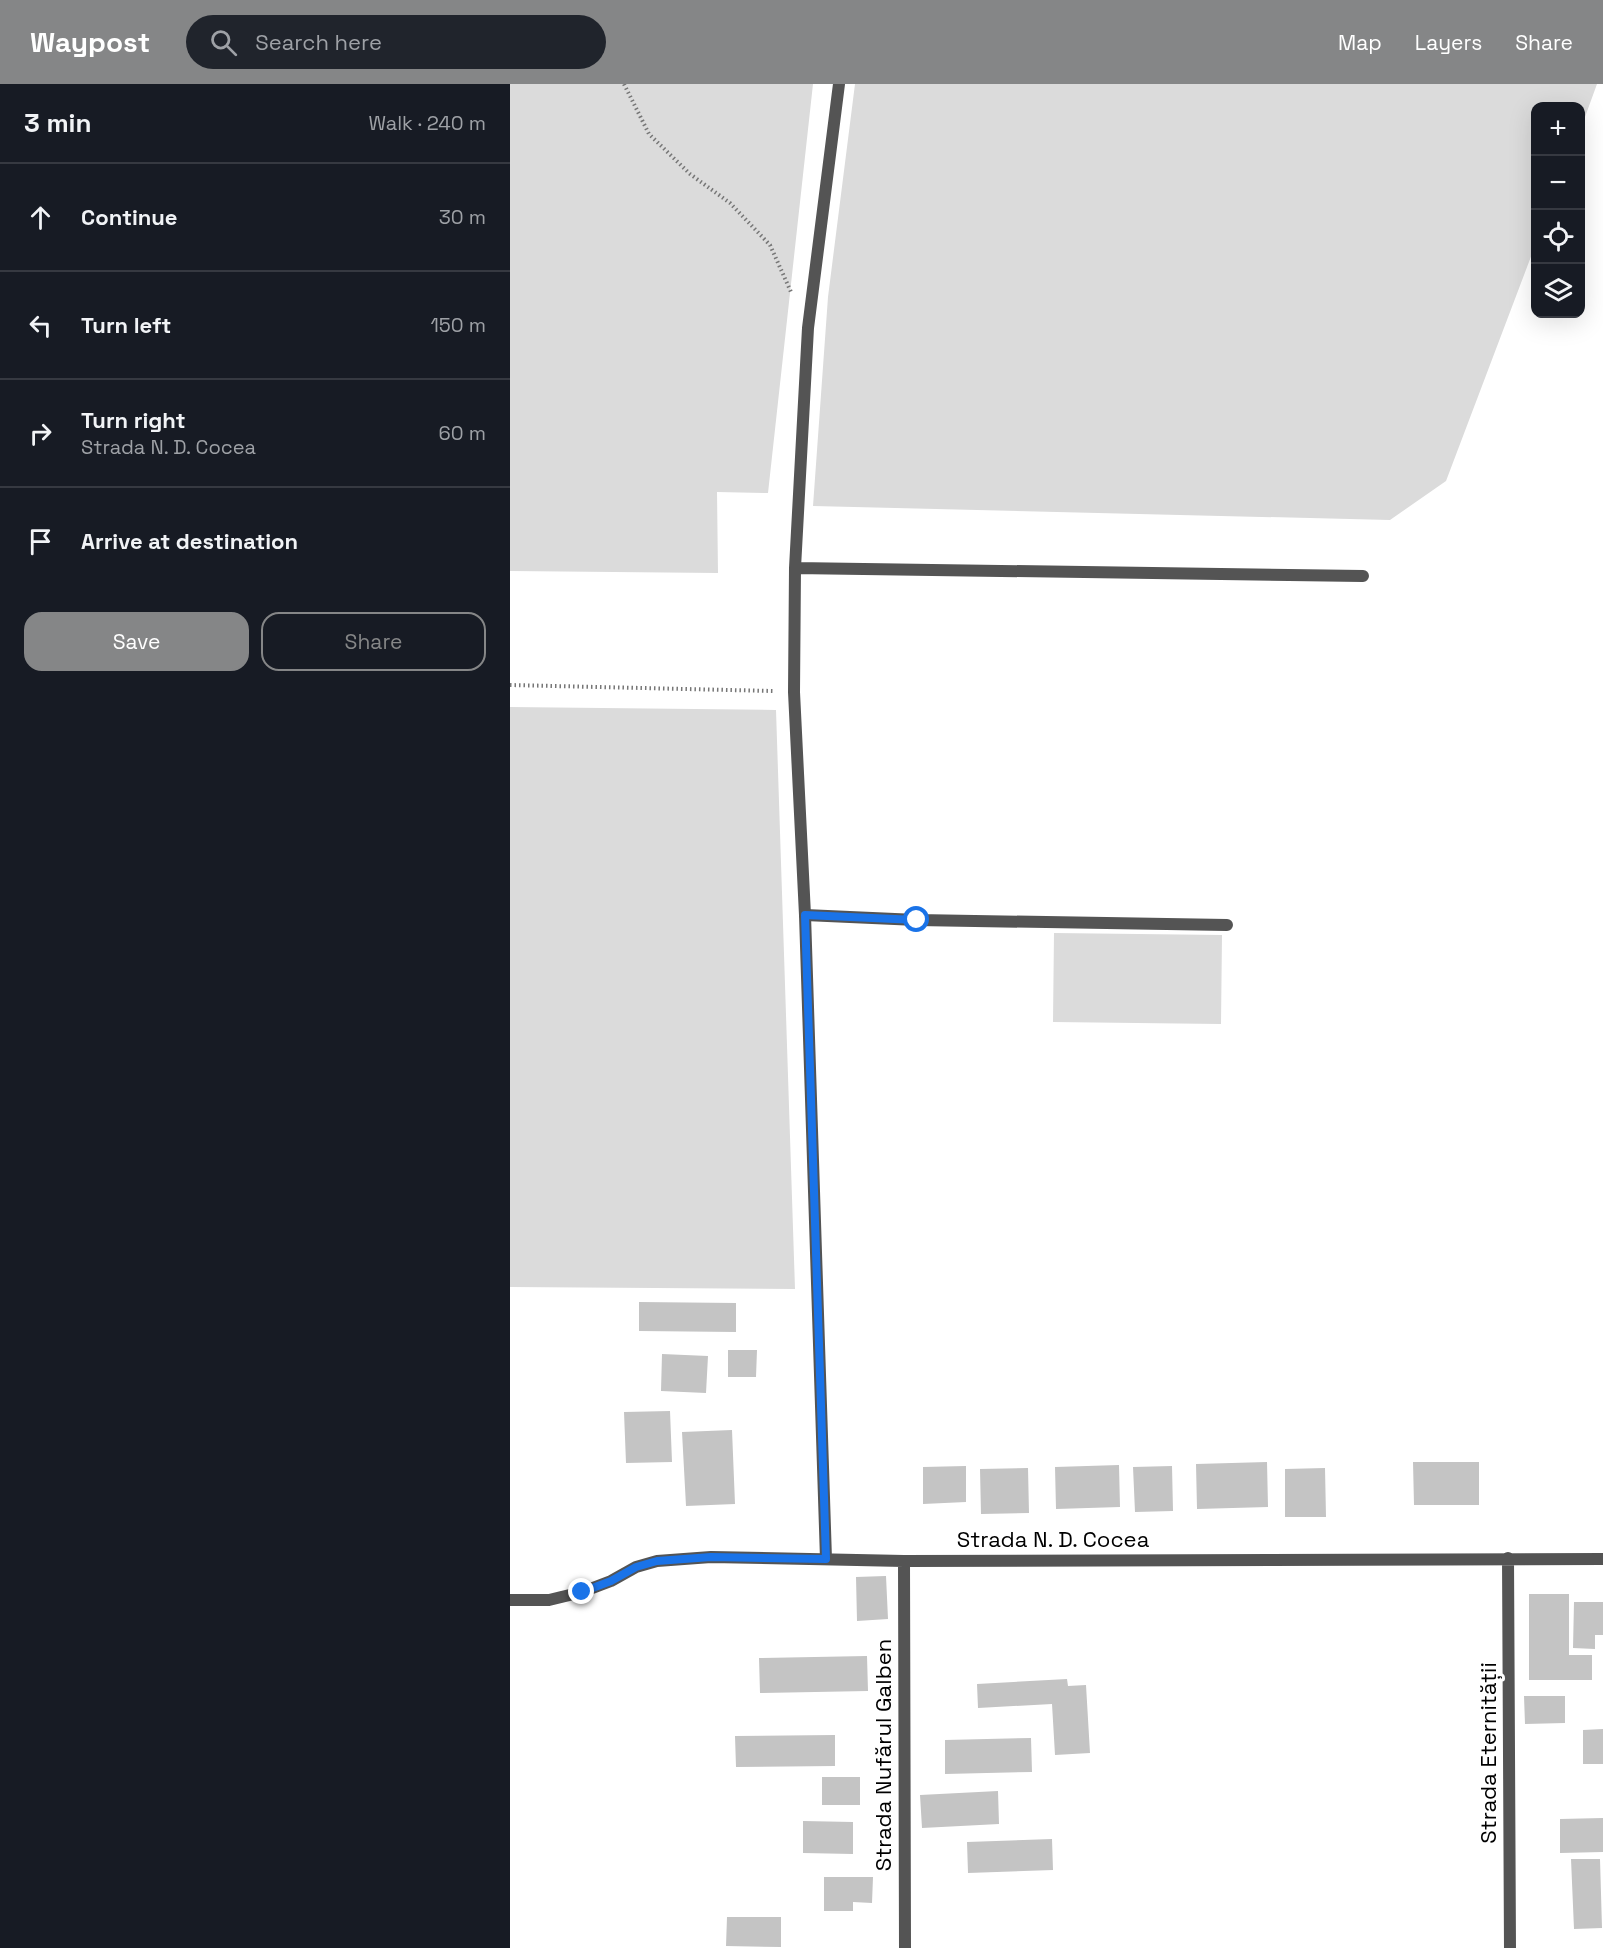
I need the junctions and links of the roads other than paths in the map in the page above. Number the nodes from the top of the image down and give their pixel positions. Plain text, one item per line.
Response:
1 (839, 84) edge
2 (795, 568) junction
3 (1363, 576) dead end
4 (805, 915) junction
5 (1227, 925) dead end
6 (1508, 1558) junction
7 (826, 1559) junction
8 (1603, 1559) edge
9 (904, 1561) junction
10 (510, 1600) edge
11 (905, 1948) edge
12 (1510, 1948) edge

1 - 2 street
2 - 3 street
2 - 4 street
4 - 5 street
4 - 7 street
6 - 8 street, Strada N. D. Cocea
6 - 9 street, Strada N. D. Cocea
6 - 12 street, Strada Eternității
7 - 9 street, Strada N. D. Cocea
7 - 10 street, Strada N. D. Cocea
9 - 11 street, Strada Nufărul Galben

